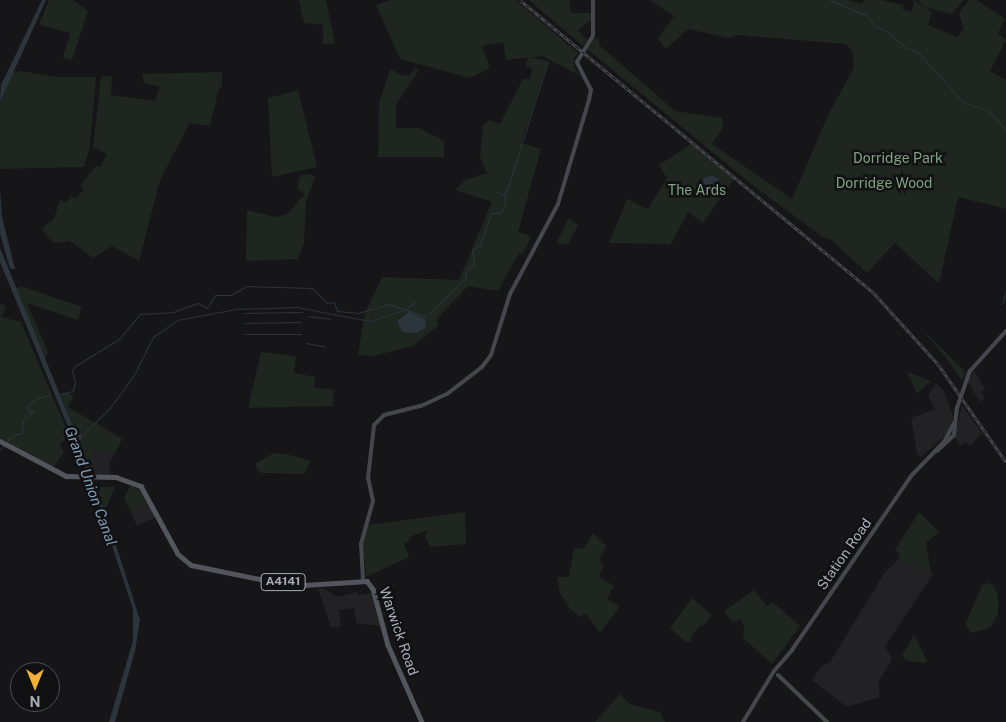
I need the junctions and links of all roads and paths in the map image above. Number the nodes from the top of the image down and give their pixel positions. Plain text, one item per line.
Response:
1 (593, 0) edge
2 (1006, 330) edge
3 (0, 441) edge
4 (363, 580) junction
5 (776, 674) junction
6 (422, 722) edge
7 (743, 722) edge
8 (827, 722) edge

1 - 4 street
2 - 5 street, Station Road
3 - 4 main road, Warwick Road / A4141
4 - 6 main road, Warwick Road
5 - 7 street, Station Road
5 - 8 street

